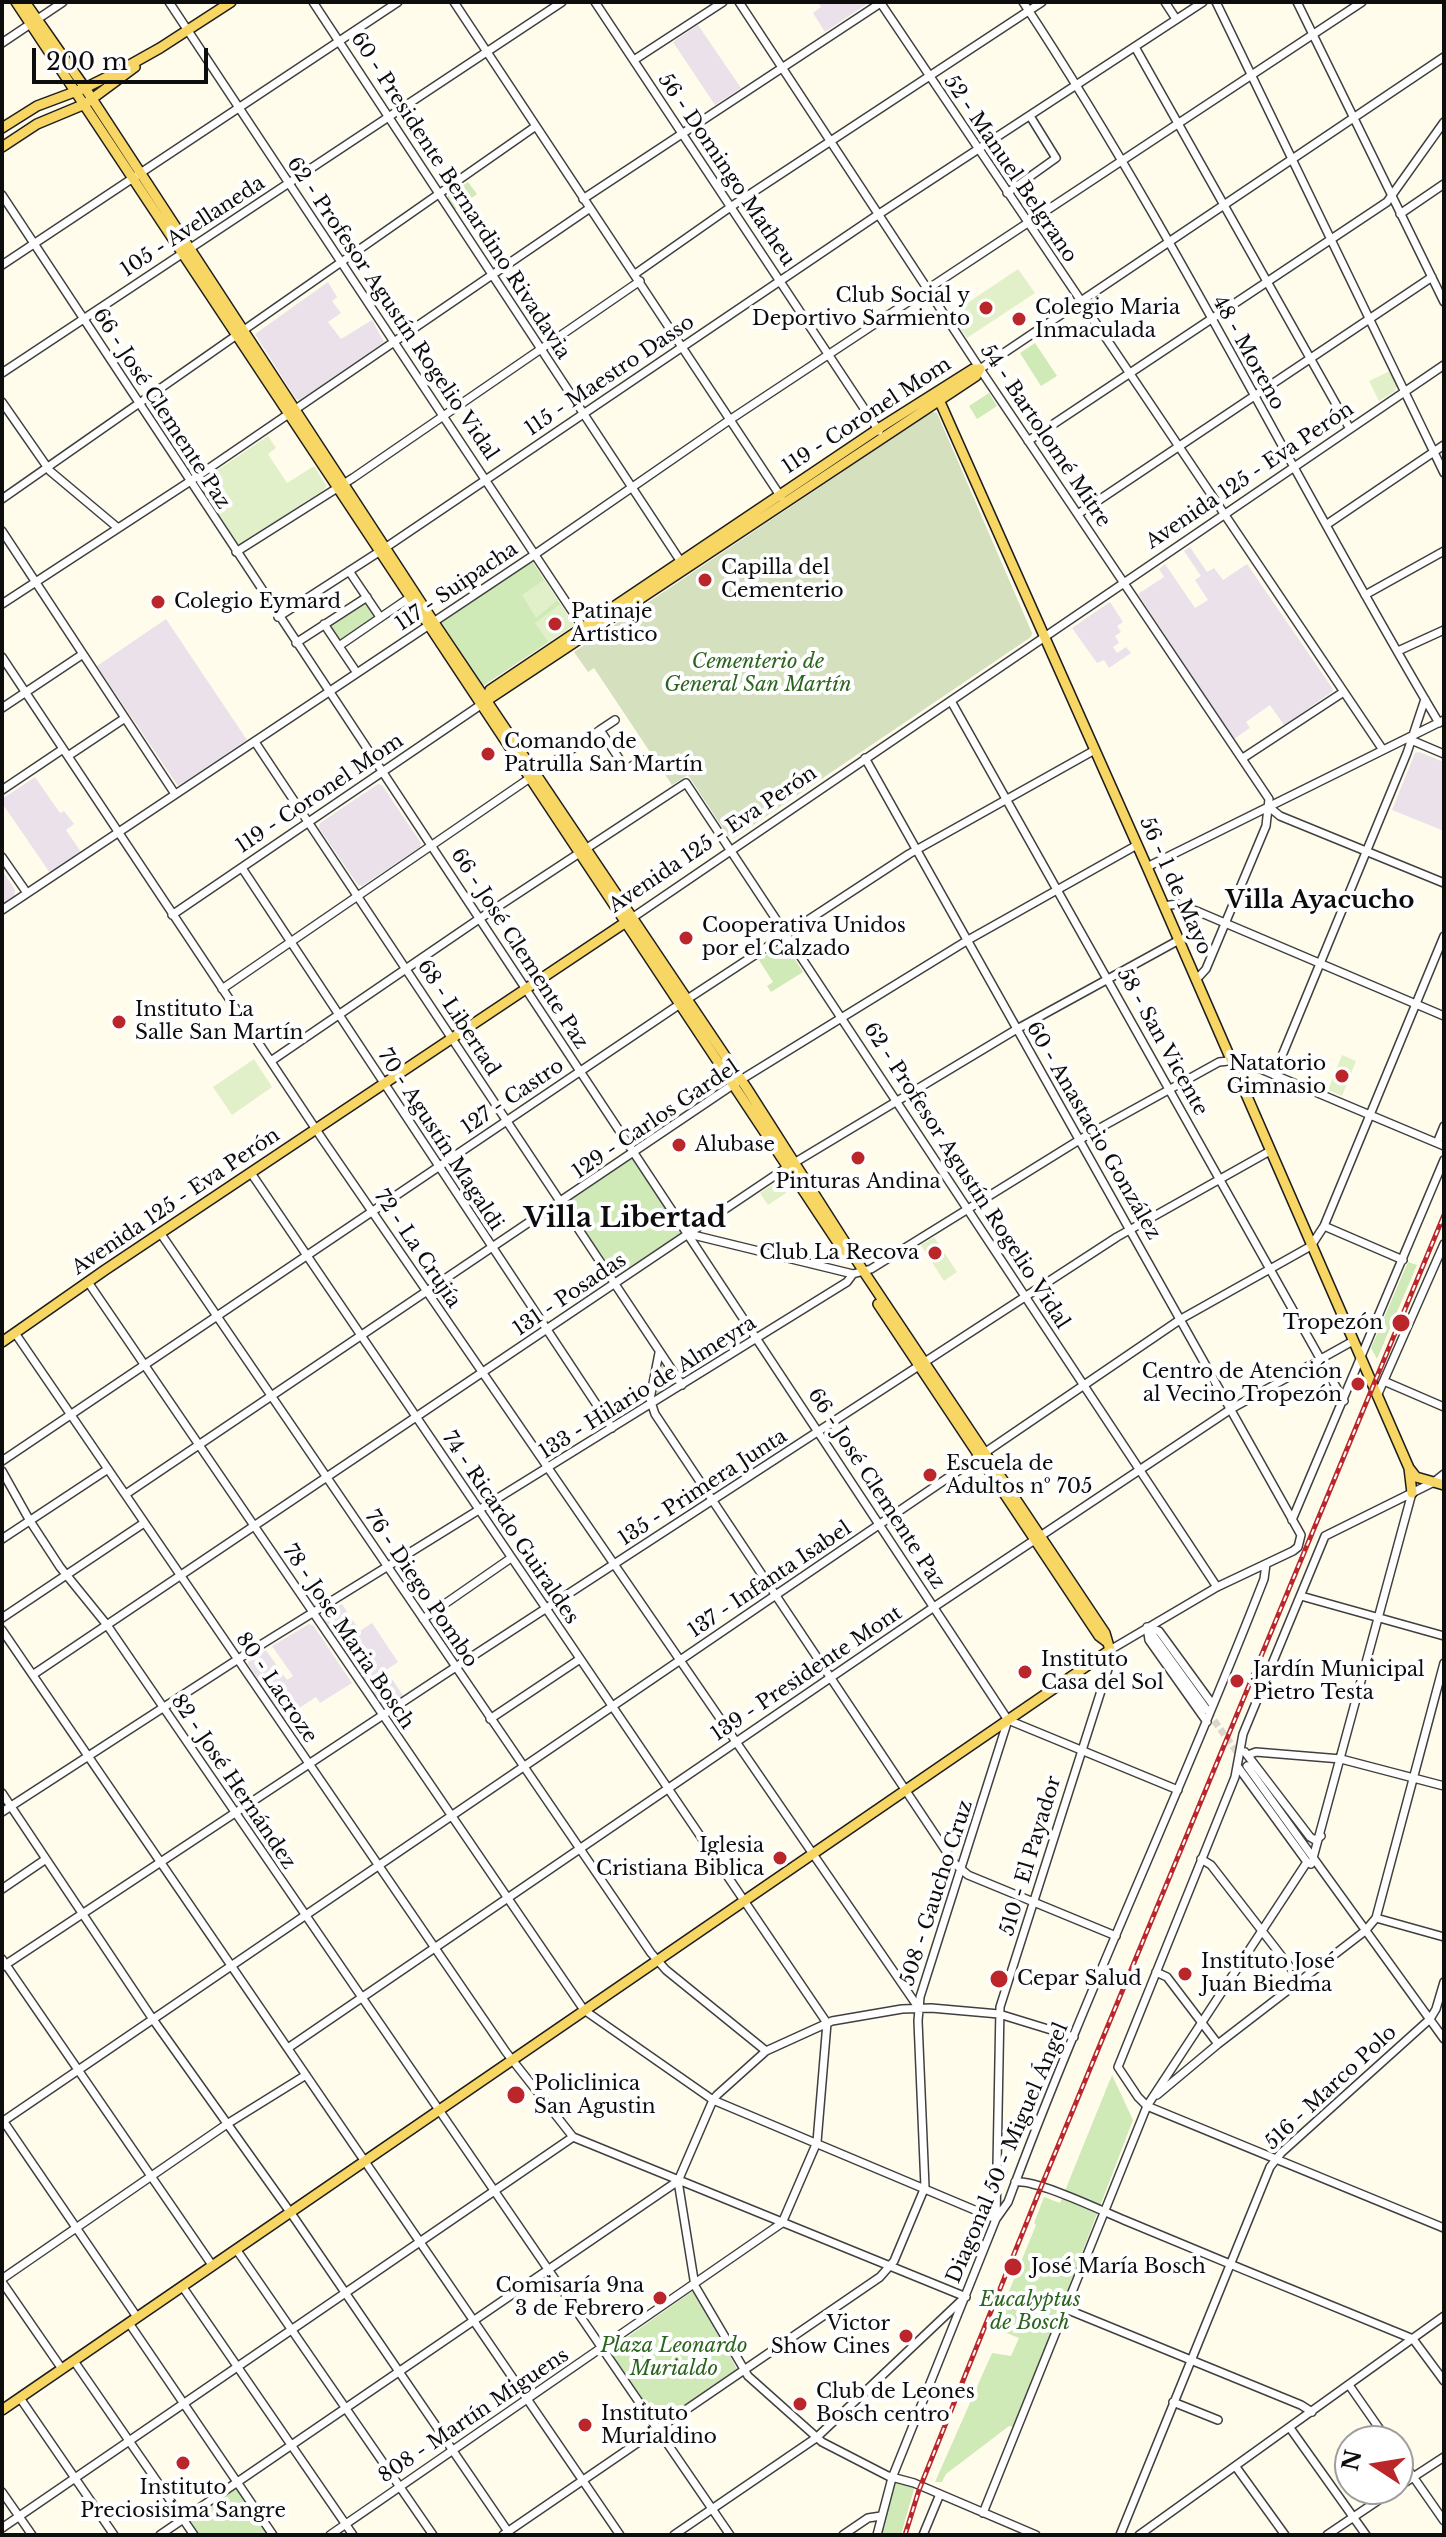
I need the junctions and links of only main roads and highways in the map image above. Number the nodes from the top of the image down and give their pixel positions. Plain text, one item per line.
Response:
1 (16, 2) edge
2 (25, 2) edge
3 (231, 2) edge
4 (34, 22) junction
5 (160, 48) junction
6 (80, 89) junction
7 (89, 102) junction
8 (2, 128) edge
9 (2, 147) edge
10 (980, 369) road end
11 (937, 396) junction
12 (382, 550) junction
13 (430, 623) junction
14 (484, 703) junction
15 (629, 920) junction
16 (2, 1342) edge
17 (1409, 1468) junction
18 (1439, 1483) edge
19 (1412, 1493) road end
20 (2, 2410) edge

1 - 4 main road
2 - 4 main road
3 - 5 main road
4 - 6 main road
5 - 6 main road
5 - 7 main road
6 - 7 main road
6 - 8 main road
7 - 9 main road
7 - 12 main road
10 - 11 main road, 119 - Coronel Mom
11 - 14 main road, 119 - Coronel Mom
11 - 17 main road, 56 - 1 de Mayo
12 - 13 main road
12 - 13 main road
13 - 14 main road
14 - 15 main road
15 - 16 main road, Avenida 125 - Eva Perón
15 - 20 main road
17 - 18 main road
17 - 19 main road, 56 - 1 de Mayo

